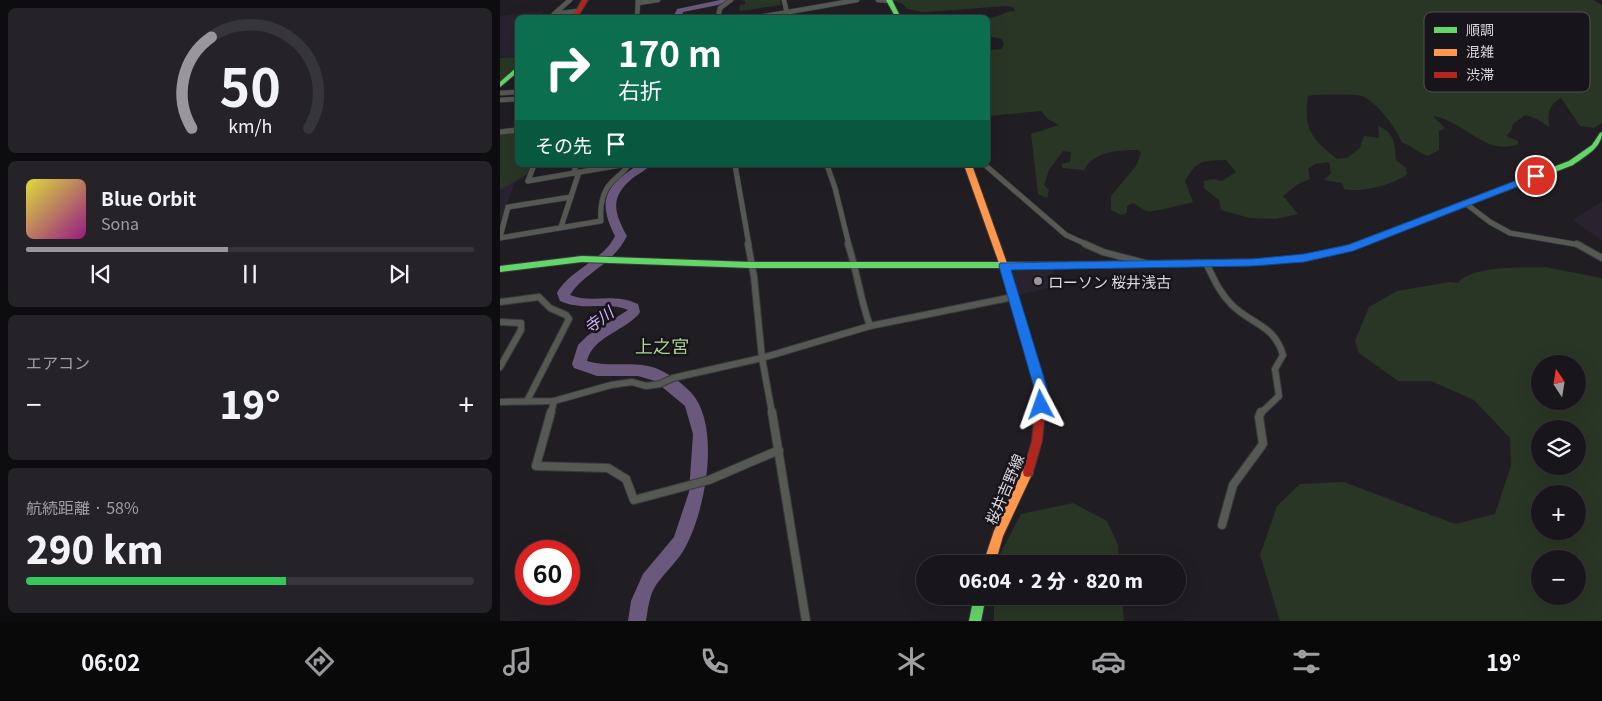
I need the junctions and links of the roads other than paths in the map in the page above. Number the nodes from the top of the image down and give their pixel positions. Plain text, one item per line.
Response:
1 (570, 0) edge
2 (585, 0) edge
3 (658, 0) edge
4 (731, 0) edge
5 (784, 0) edge
6 (857, 0) edge
7 (878, 0) edge
8 (890, 1) edge
9 (638, 2) edge
10 (576, 14) edge
11 (552, 15) edge
12 (564, 15) edge
13 (637, 15) edge
14 (719, 15) edge
15 (787, 15) edge
16 (897, 15) edge
17 (515, 71) edge
18 (500, 85) edge
19 (515, 92) edge
20 (500, 93) edge
21 (515, 99) edge
22 (500, 100) edge
23 (515, 130) edge
24 (500, 132) edge
25 (1602, 134) edge
26 (533, 167) edge
27 (576, 167) edge
28 (604, 167) edge
29 (628, 167) edge
30 (735, 167) edge
31 (828, 167) edge
32 (969, 167) edge
33 (987, 167) edge
34 (576, 172) junction
35 (571, 197) junction
36 (1465, 203) junction
37 (561, 228) junction
38 (500, 237) edge
39 (1602, 258) edge
40 (1145, 263) junction
41 (1206, 263) junction
42 (751, 265) junction
43 (855, 265) junction
44 (1004, 266) junction
45 (500, 269) edge
46 (1013, 296) junction
47 (500, 302) edge
48 (500, 322) edge
49 (870, 326) junction
50 (762, 358) junction
51 (500, 367) edge
52 (527, 401) junction
53 (554, 401) junction
54 (500, 402) edge
55 (779, 450) junction
56 (1222, 525) dead end
57 (992, 555) edge
58 (978, 605) edge
59 (806, 621) edge
60 (975, 621) edge

1 - 11 street
2 - 10 street
3 - 9 street
4 - 14 street
5 - 15 street
6 - 15 street
7 - 8 street
8 - 16 street
9 - 13 street
10 - 12 street
17 - 18 street
19 - 20 street
21 - 22 street
23 - 24 street
25 - 36 street
26 - 34 street
27 - 34 street
28 - 34 street
29 - 37 street
30 - 42 street
31 - 43 street
32 - 44 street, 桜井吉野線
33 - 40 street
34 - 35 street
35 - 37 street
35 - 38 street
36 - 39 street
36 - 41 street
37 - 38 street
40 - 41 street
40 - 44 street
41 - 56 street
42 - 43 street
42 - 45 street
42 - 50 street
43 - 44 street
43 - 49 street
44 - 46 street, 桜井吉野線
46 - 49 street
46 - 57 street, 桜井吉野線
47 - 52 street
48 - 51 street
49 - 50 street
50 - 53 street
50 - 55 street
52 - 53 street
52 - 54 street
53 - 55 street
55 - 59 street
58 - 60 street

